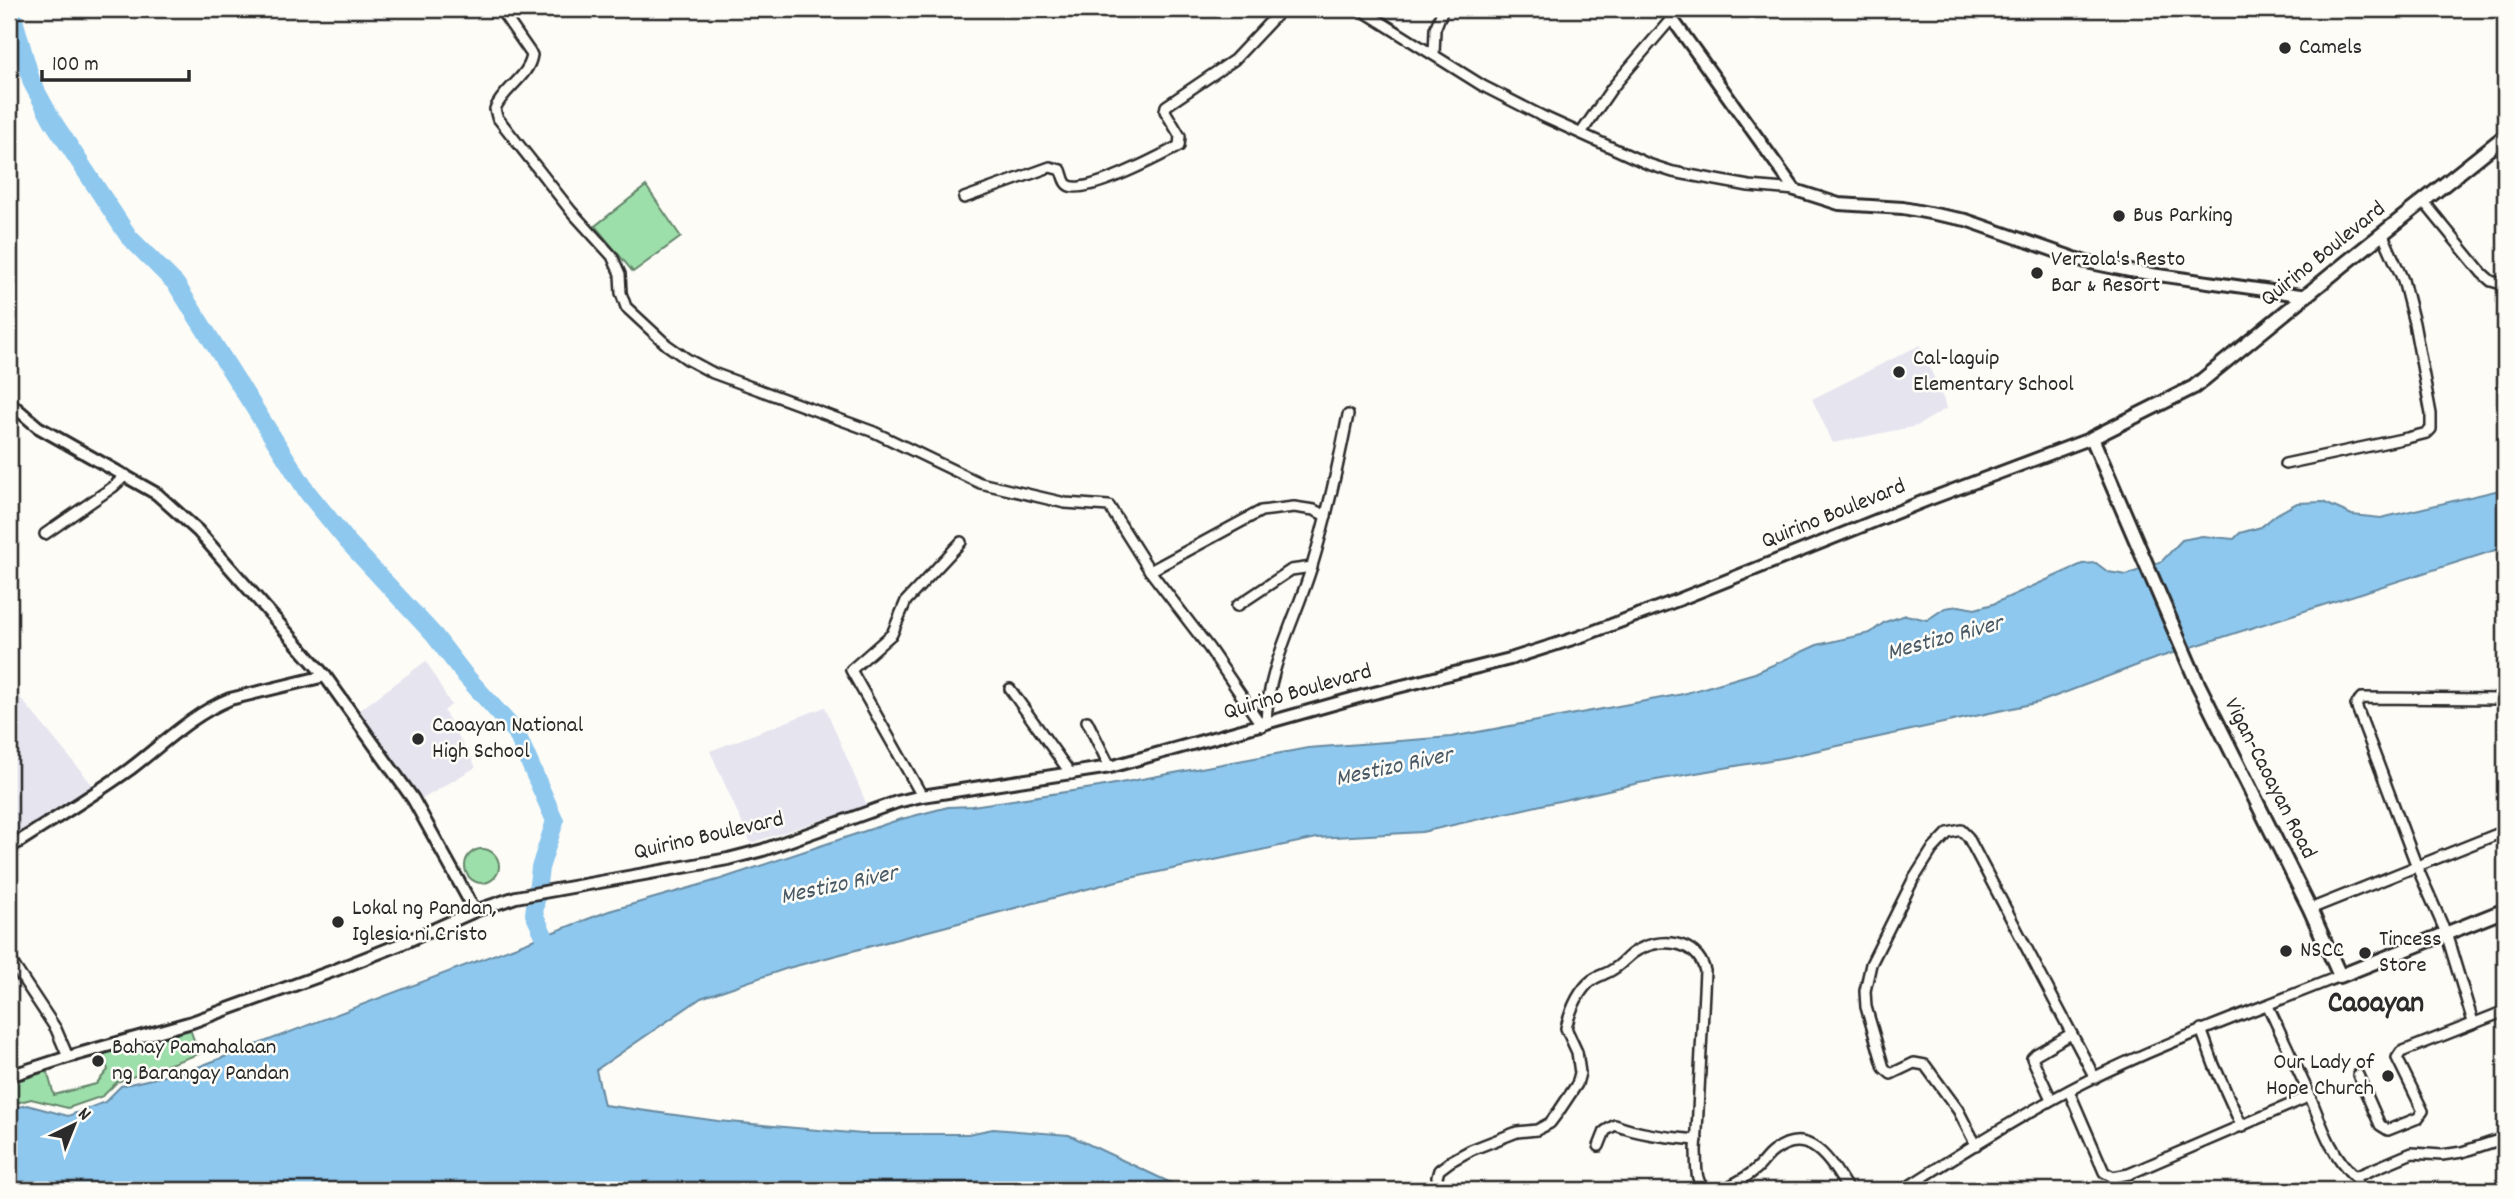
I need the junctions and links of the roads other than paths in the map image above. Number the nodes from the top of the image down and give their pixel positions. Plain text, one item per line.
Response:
1 (500, 9) edge
2 (1282, 9) edge
3 (1360, 9) edge
4 (1443, 9) edge
5 (1669, 14) edge
6 (1434, 55) junction
7 (1581, 133) junction
8 (2505, 136) edge
9 (1795, 190) junction
10 (964, 198) dead end
11 (2424, 202) junction
12 (2383, 235) junction
13 (2505, 285) edge
14 (2307, 296) junction
15 (9, 402) edge
16 (1348, 415) dead end
17 (2092, 438) junction
18 (2285, 464) dead end
19 (126, 475) junction
20 (1326, 516) junction
21 (45, 534) dead end
22 (961, 542) dead end
23 (1311, 567) junction
24 (1150, 571) junction
25 (1237, 606) dead end
26 (325, 676) junction
27 (1010, 689) dead end
28 (2505, 699) edge
29 (1087, 721) dead end
30 (1264, 725) junction
31 (1110, 767) junction
32 (1071, 774) junction
33 (922, 796) junction
34 (2505, 831) edge
35 (9, 848) edge
36 (2417, 867) junction
37 (2310, 909) junction
38 (2505, 910) edge
39 (475, 911) junction
40 (2446, 933) junction
41 (9, 958) edge
42 (2340, 976) junction
43 (2268, 1006) junction
44 (2505, 1011) edge
45 (2473, 1022) junction
46 (2201, 1030) junction
47 (2071, 1034) junction
48 (68, 1057) junction
49 (2358, 1075) dead end
50 (9, 1076) edge
51 (2095, 1078) junction
52 (2069, 1091) junction
53 (2310, 1096) junction
54 (2051, 1099) junction
55 (2242, 1127) junction
56 (2505, 1138) edge
57 (1697, 1140) junction
58 (1976, 1144) junction
59 (1599, 1146) dead end
60 (2355, 1177) junction
61 (1439, 1190) edge
62 (1706, 1190) edge
63 (1722, 1190) edge
64 (1848, 1190) edge
65 (1903, 1190) edge
66 (2360, 1190) edge

1 - 24 street
2 - 10 street
3 - 6 street
4 - 6 street
5 - 7 street
5 - 9 street
6 - 7 street
7 - 9 street
8 - 11 main road, Quirino Boulevard
9 - 14 street
11 - 12 main road, Quirino Boulevard
11 - 13 street
12 - 14 main road, Quirino Boulevard
12 - 18 street
14 - 17 main road, Quirino Boulevard
15 - 19 street
16 - 20 street
17 - 30 street, Quirino Boulevard
17 - 37 main road, Vigan-Caoayan Road
19 - 21 street
19 - 26 street
20 - 23 street
20 - 24 street
22 - 33 street
23 - 25 street
23 - 30 street
24 - 30 street
26 - 35 street
26 - 39 street
27 - 32 street
28 - 36 street
29 - 31 street
30 - 31 street, Quirino Boulevard
31 - 32 street, Quirino Boulevard
32 - 33 street, Quirino Boulevard
33 - 39 street, Quirino Boulevard
34 - 36 street
36 - 37 street
36 - 40 street
37 - 42 main road, Vigan-Caoayan Road
38 - 40 main road
39 - 48 street, Quirino Boulevard
40 - 42 main road
40 - 45 street
41 - 48 street
42 - 43 street
43 - 46 street
43 - 53 street
44 - 45 street
45 - 49 street
46 - 51 street
46 - 55 street
47 - 51 street
47 - 54 street
47 - 58 street
48 - 50 street, Quirino Boulevard
51 - 52 street
52 - 54 street
52 - 55 street
53 - 55 street
53 - 60 street
54 - 58 street
56 - 60 street
57 - 59 street
57 - 61 street
57 - 62 street
58 - 65 street
60 - 66 street
63 - 64 street

